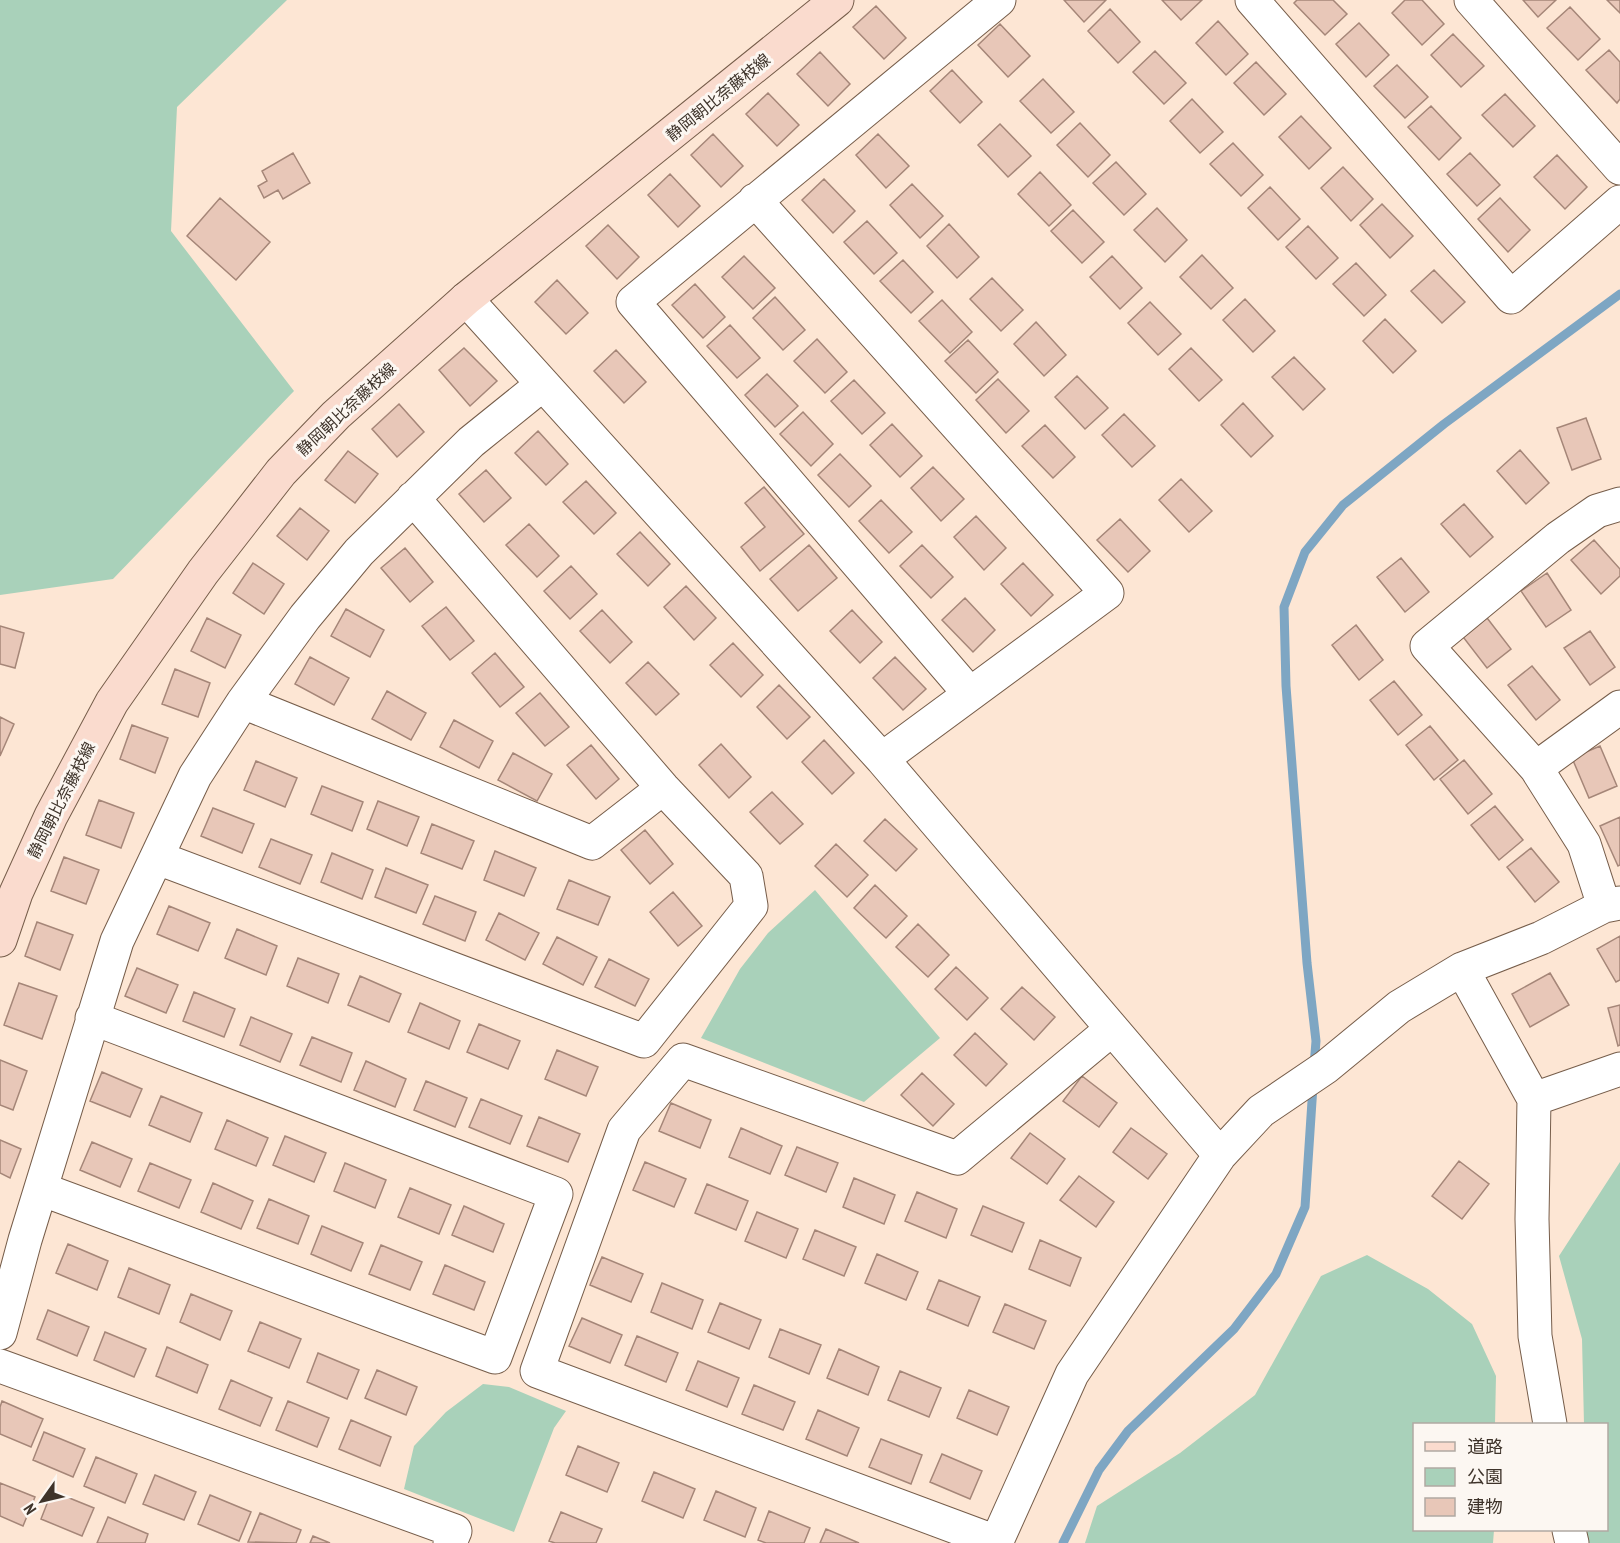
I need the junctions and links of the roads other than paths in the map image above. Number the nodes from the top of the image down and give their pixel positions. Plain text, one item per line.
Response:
1 (837, 0) edge
2 (999, 0) edge
3 (1252, 0) edge
4 (1471, 0) edge
5 (1620, 168) edge
6 (755, 200) junction
7 (1620, 202) edge
8 (466, 299) junction
9 (543, 384) junction
10 (413, 498) junction
11 (1620, 504) edge
12 (970, 694) junction
13 (243, 702) junction
14 (1620, 707) edge
15 (882, 759) junction
16 (1536, 768) junction
17 (663, 788) junction
18 (158, 858) junction
19 (1612, 904) edge
20 (0, 940) edge
21 (1462, 969) junction
22 (92, 1018) junction
23 (1112, 1029) junction
24 (1620, 1069) edge
25 (1534, 1100) junction
26 (1220, 1155) junction
27 (41, 1189) junction
28 (0, 1333) edge
29 (0, 1366) edge
30 (1550, 1423) edge
31 (450, 1543) edge
32 (996, 1543) edge

1 - 8 main road, 静岡朝比奈藤枝線
2 - 6 street
3 - 7 street
4 - 5 street
6 - 12 street
6 - 12 street
8 - 9 street
8 - 20 main road, 静岡朝比奈藤枝線
9 - 10 street
9 - 15 street
10 - 13 street
10 - 17 street
11 - 16 street
12 - 15 street
13 - 17 street
13 - 18 street
14 - 16 street
15 - 23 street
16 - 19 street
17 - 18 street
18 - 22 street
19 - 21 street
21 - 25 street
21 - 26 street
22 - 27 street
22 - 27 street
23 - 26 street
23 - 32 street
24 - 25 street
25 - 30 street
26 - 32 street
27 - 28 street
29 - 31 street

